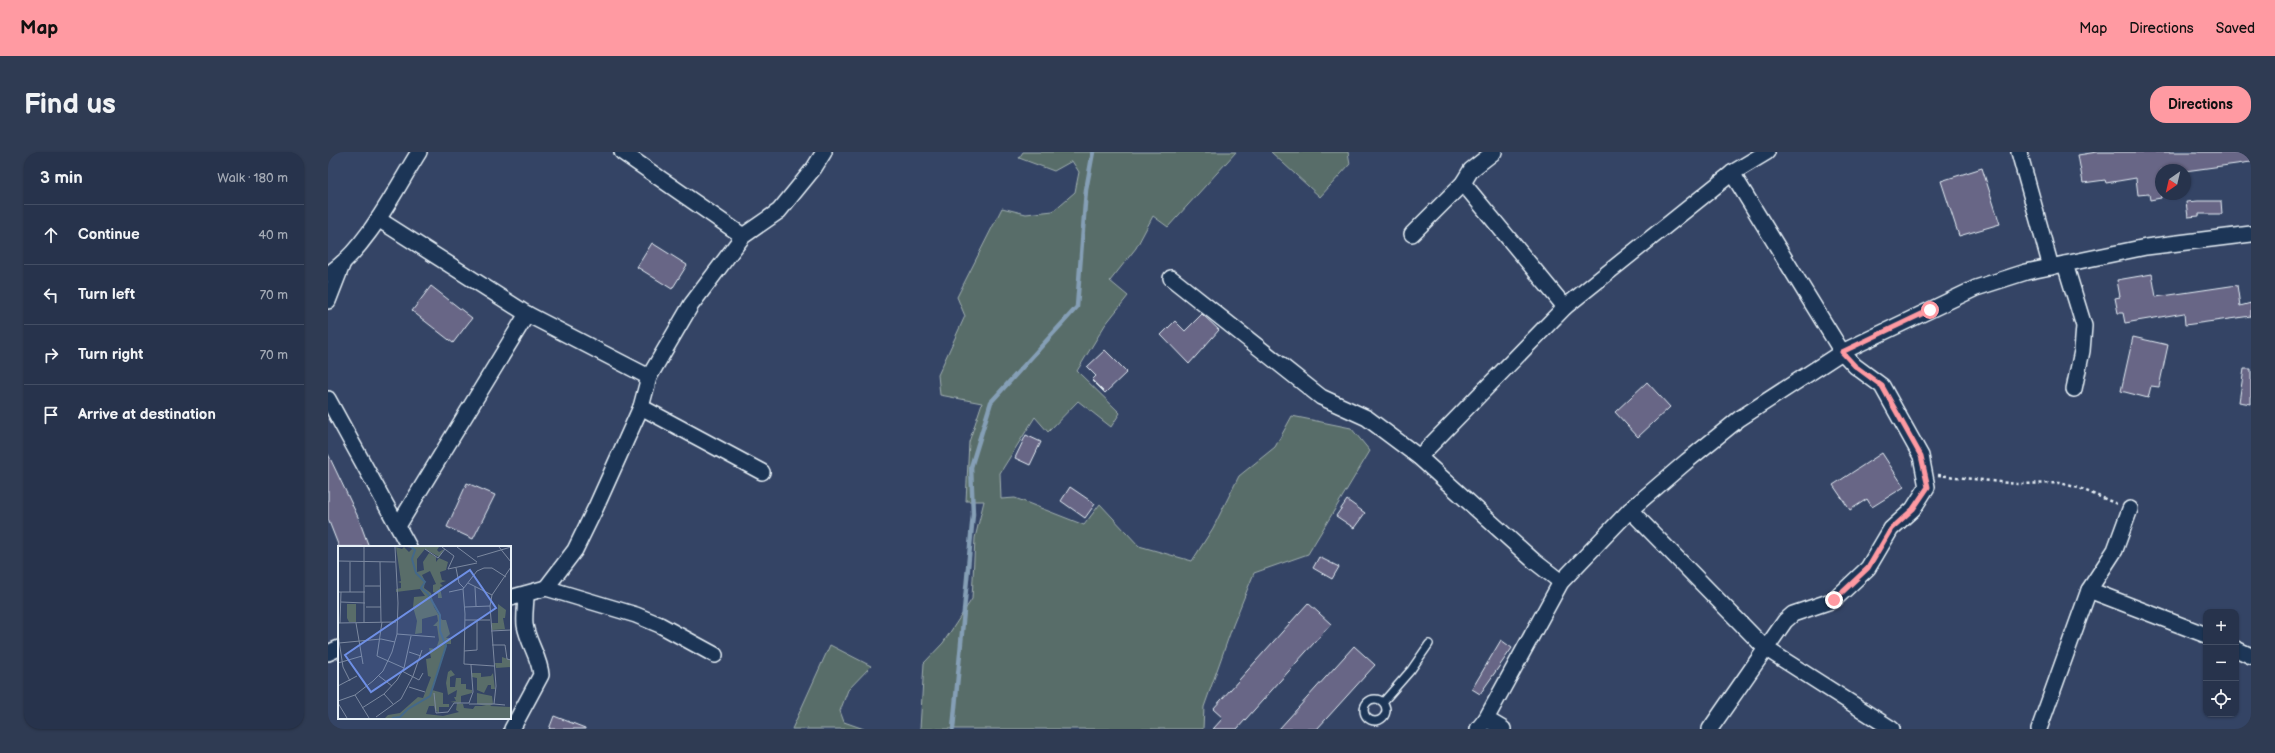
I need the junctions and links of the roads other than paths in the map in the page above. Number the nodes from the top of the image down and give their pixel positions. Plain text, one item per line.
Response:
1 (419, 152) edge
2 (622, 152) edge
3 (824, 152) edge
4 (1494, 152) edge
5 (2019, 152) edge
6 (1764, 153) edge
7 (1732, 174) junction
8 (1463, 183) junction
9 (378, 218) junction
10 (1412, 234) dead end
11 (2251, 234) edge
12 (743, 236) junction
13 (342, 265) junction
14 (2058, 266) junction
15 (328, 274) edge
16 (1171, 278) dead end
17 (328, 301) edge
18 (1565, 307) junction
19 (527, 314) junction
20 (1842, 352) junction
21 (650, 377) junction
22 (2074, 389) dead end
23 (328, 399) edge
24 (640, 407) junction
25 (1419, 458) junction
26 (762, 472) dead end
27 (2130, 509) road end
28 (1630, 510) junction
29 (398, 526) junction
30 (408, 546) edge
31 (1561, 582) junction
32 (546, 588) junction
33 (2089, 590) junction
34 (526, 594) junction
35 (511, 598) edge
36 (2203, 634) edge
37 (1429, 644) dead end
38 (338, 648) edge
39 (1765, 648) junction
40 (2239, 650) edge
41 (328, 653) edge
42 (715, 655) dead end
43 (2251, 656) edge
44 (1383, 702) junction
45 (1482, 724) edge
46 (1376, 725) edge
47 (512, 729) edge
48 (1502, 729) edge
49 (1710, 729) edge
50 (1892, 729) edge
51 (2039, 729) edge

1 - 9 street
2 - 12 street
3 - 12 street
4 - 8 street
5 - 14 street
6 - 7 street
7 - 18 street
7 - 20 street
8 - 10 street
8 - 18 street
9 - 13 street
9 - 19 street
11 - 14 street
12 - 21 street
13 - 15 street
13 - 17 street
14 - 20 street
14 - 22 street
16 - 25 street
18 - 25 street
19 - 21 street
19 - 29 street
20 - 28 street
20 - 39 street
21 - 24 street
23 - 29 street
24 - 26 street
24 - 32 street
25 - 31 street
27 - 33 street
28 - 31 street
28 - 39 street
29 - 30 street
31 - 45 street
32 - 34 street
32 - 42 street
33 - 36 street
33 - 51 street
34 - 35 street
34 - 47 street
37 - 44 lane
38 - 41 street
39 - 49 street
39 - 50 street
40 - 43 street
44 - 46 lane
44 - 46 lane
45 - 48 street

